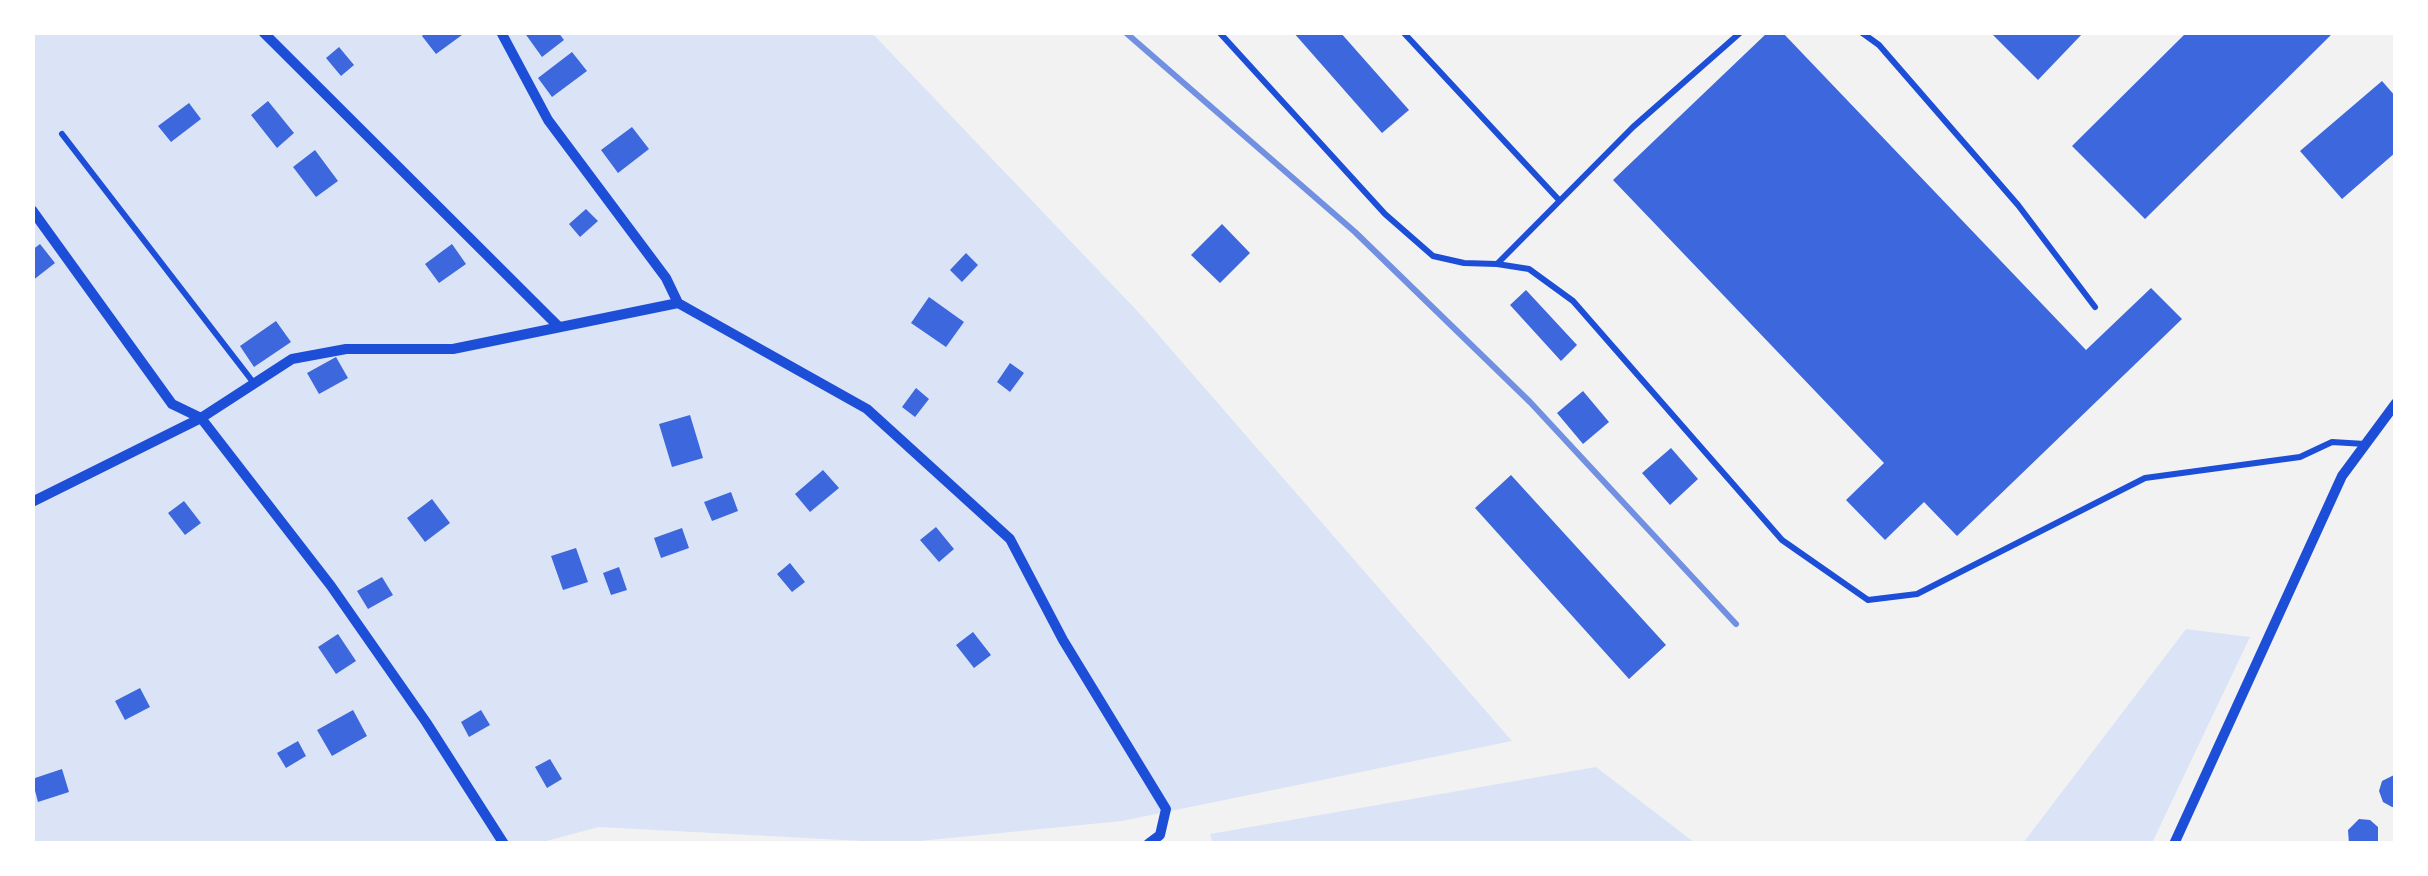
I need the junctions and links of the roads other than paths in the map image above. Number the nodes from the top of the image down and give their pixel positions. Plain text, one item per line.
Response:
1 (263, 32) edge
2 (501, 32) edge
3 (1219, 32) edge
4 (1403, 32) edge
5 (1741, 32) edge
6 (1862, 32) edge
7 (62, 134) dead end
8 (1558, 200) junction
9 (32, 210) edge
10 (1497, 264) junction
11 (678, 303) junction
12 (2095, 307) dead end
13 (558, 326) junction
14 (253, 382) junction
15 (2396, 402) edge
16 (201, 418) junction
17 (2366, 444) junction
18 (33, 500) edge
19 (504, 844) edge
20 (1148, 844) edge
21 (2174, 844) edge

1 - 13 street
2 - 11 street
3 - 10 lane
4 - 8 lane
5 - 8 lane
6 - 12 lane
7 - 14 lane
8 - 10 lane
9 - 16 street
10 - 17 lane
11 - 13 street
11 - 20 street
13 - 14 street
14 - 16 street
15 - 17 street
16 - 18 street
16 - 19 street
17 - 21 street

